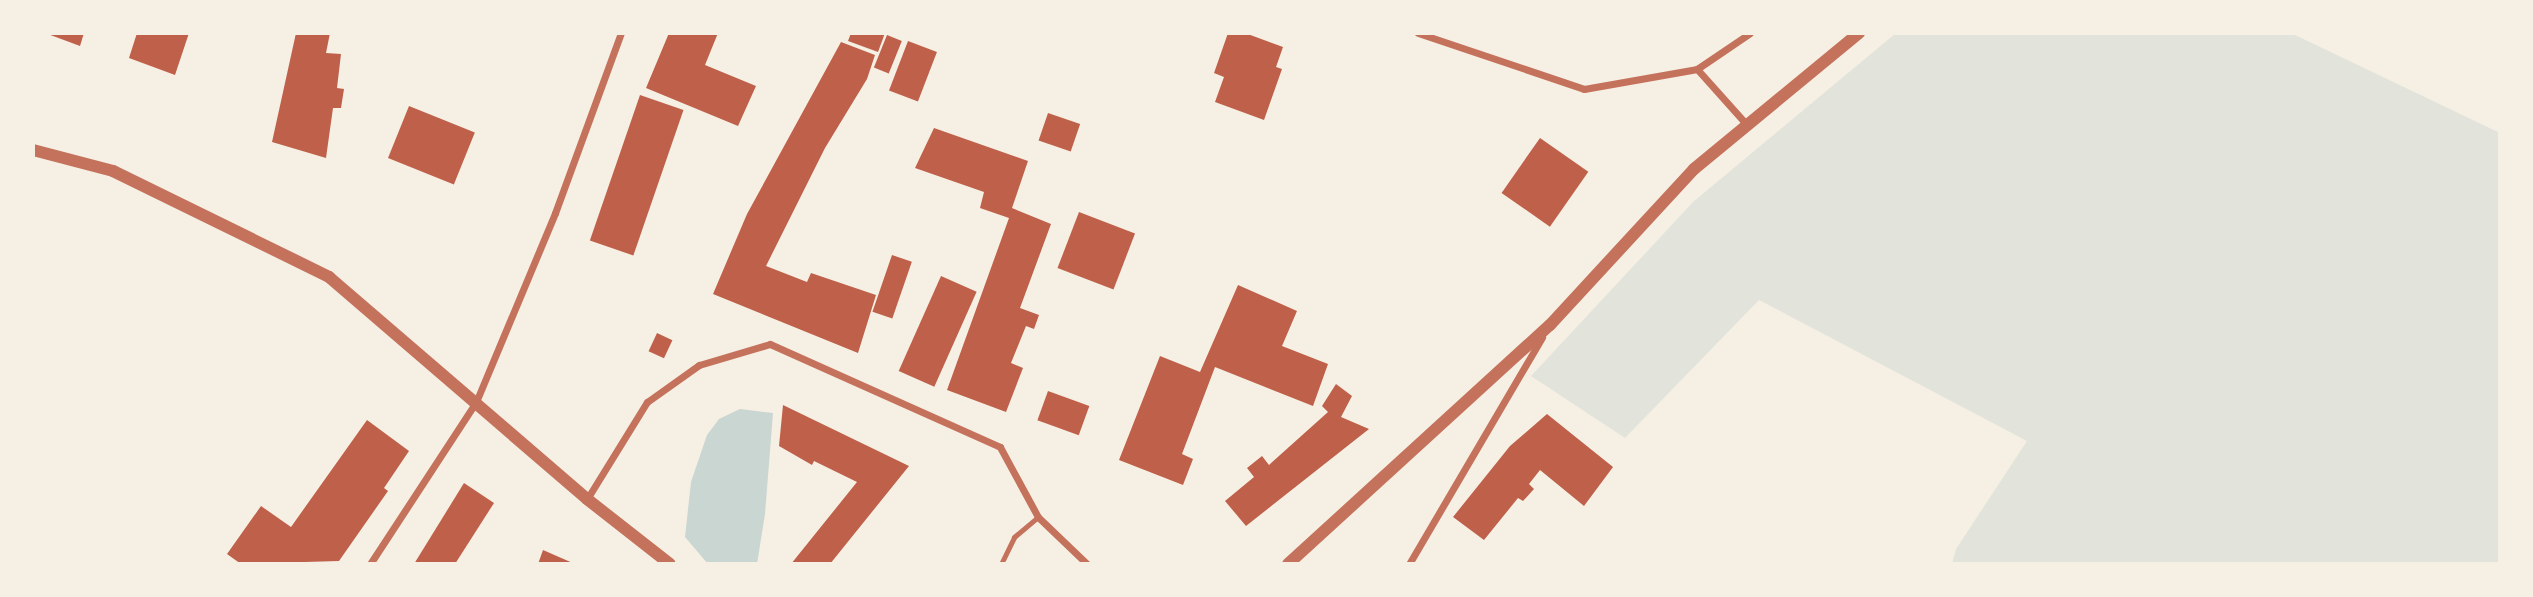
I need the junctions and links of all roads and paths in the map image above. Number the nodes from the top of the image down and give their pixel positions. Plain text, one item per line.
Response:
1 (621, 33) edge
2 (1418, 33) edge
3 (1750, 33) edge
4 (1859, 33) edge
5 (1697, 69) junction
6 (1749, 127) junction
7 (33, 150) edge
8 (1550, 325) junction
9 (476, 402) junction
10 (587, 499) junction
11 (1038, 517) junction
12 (370, 564) edge
13 (670, 564) edge
14 (1002, 564) edge
15 (1087, 564) edge
16 (1288, 564) edge
17 (1409, 564) edge

1 - 9 street
2 - 5 street
3 - 5 street
4 - 6 street
5 - 6 street
6 - 8 street
7 - 9 street
8 - 16 street
8 - 17 street
9 - 10 street
9 - 12 street
10 - 11 street
10 - 13 street
11 - 14 lane
11 - 15 street

